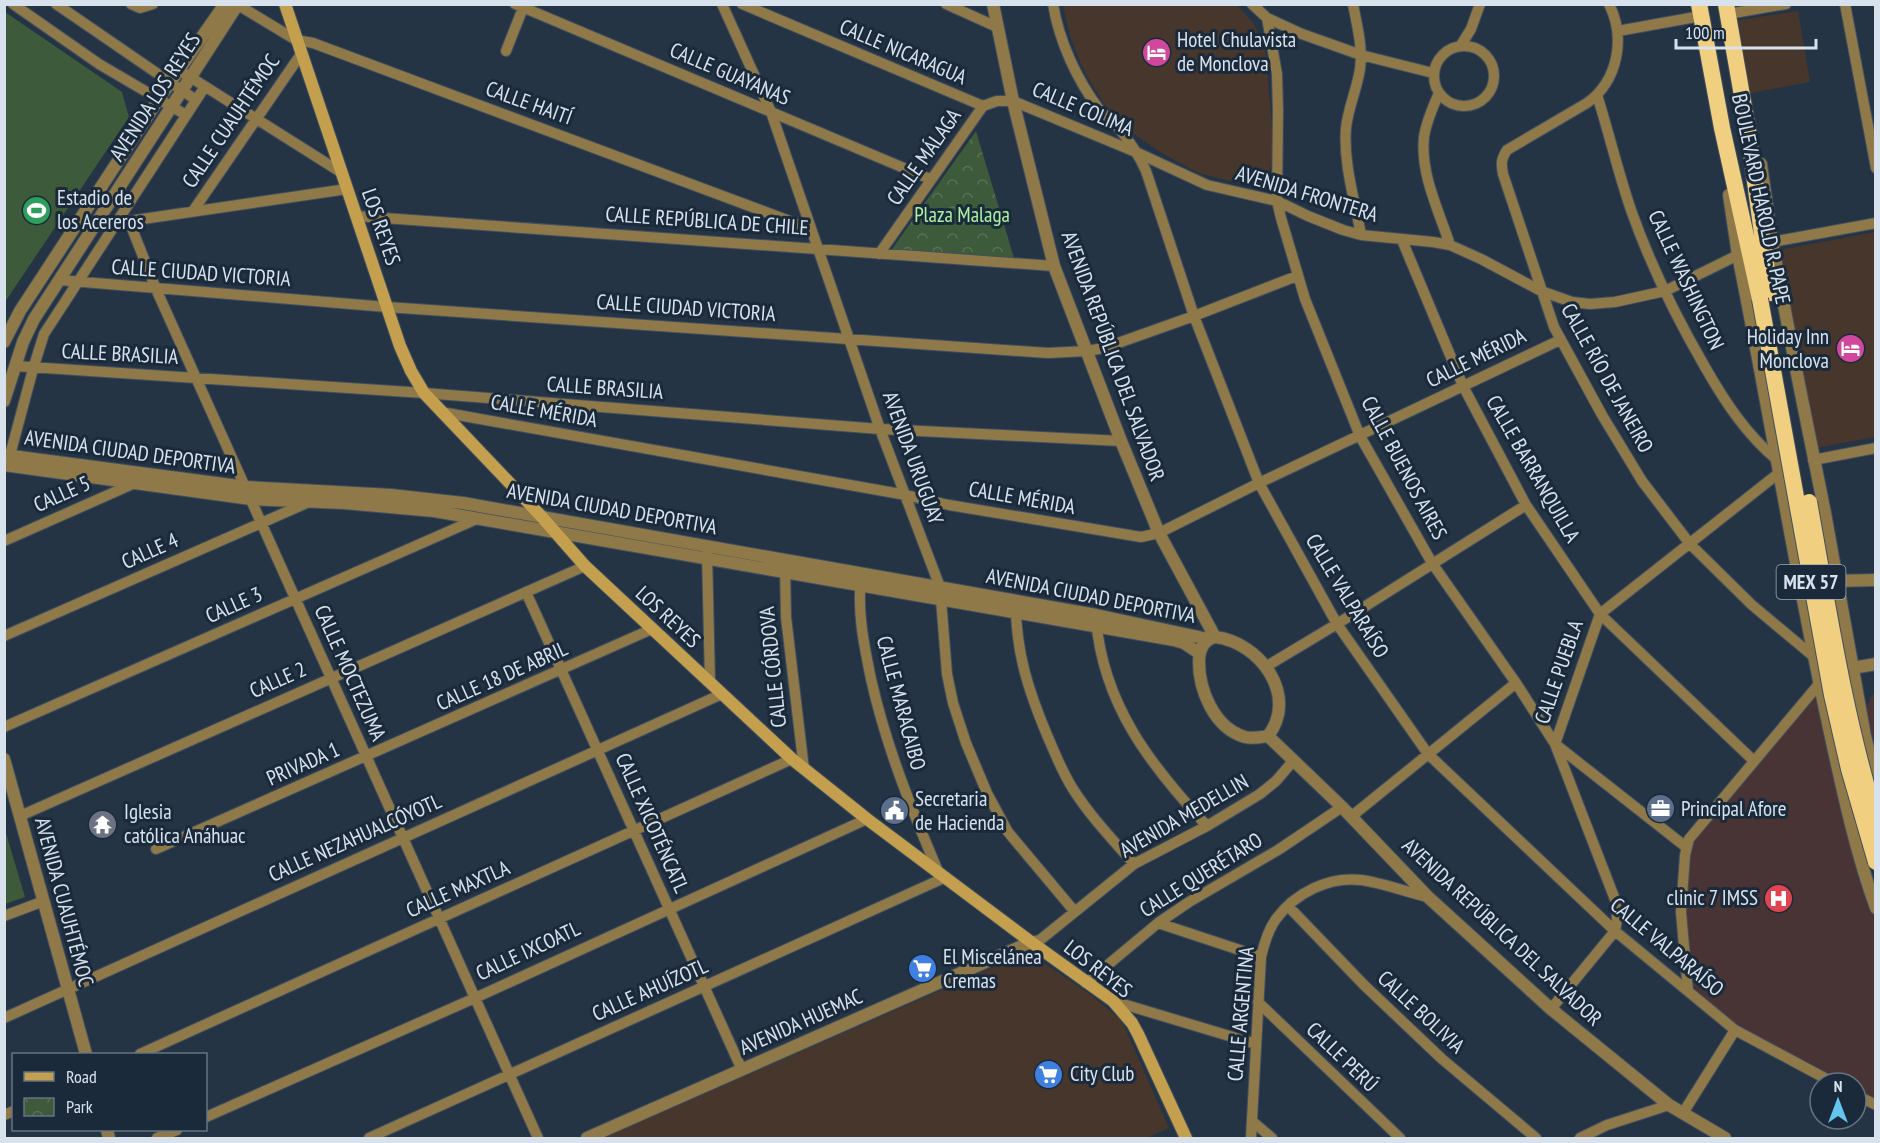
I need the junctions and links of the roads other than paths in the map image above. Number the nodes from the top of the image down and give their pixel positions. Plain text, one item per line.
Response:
1 (13, 4) edge
2 (56, 4) edge
3 (131, 4) edge
4 (153, 4) edge
5 (285, 4) edge
6 (722, 4) edge
7 (742, 4) edge
8 (946, 4) edge
9 (993, 4) edge
10 (1053, 4) edge
11 (1252, 4) edge
12 (1353, 4) edge
13 (1480, 4) edge
14 (1609, 4) edge
15 (1786, 4) edge
16 (1845, 4) edge
17 (234, 5) edge
18 (519, 6) edge
19 (1727, 9) edge
20 (1700, 10) edge
21 (1267, 18) junction
22 (997, 27) junction
23 (1618, 31) junction
24 (296, 40) junction
25 (1461, 45) junction
26 (506, 51) dead end
27 (301, 54) junction
28 (1361, 55) junction
29 (179, 70) junction
30 (1433, 73) junction
31 (190, 79) junction
32 (171, 82) junction
33 (204, 88) junction
34 (183, 90) junction
35 (1439, 93) junction
36 (1598, 95) junction
37 (158, 100) junction
38 (196, 100) junction
39 (1013, 101) junction
40 (983, 106) junction
41 (172, 107) junction
42 (771, 112) junction
43 (186, 115) junction
44 (255, 119) junction
45 (1722, 128) junction
46 (1748, 130) junction
47 (1138, 153) junction
48 (1875, 168) edge
49 (342, 173) junction
50 (930, 179) junction
51 (347, 189) junction
52 (1277, 201) junction
53 (193, 212) junction
54 (356, 216) junction
55 (125, 220) junction
56 (1875, 223) edge
57 (811, 229) junction
58 (1361, 235) junction
59 (1402, 240) junction
60 (1772, 242) junction
61 (1450, 245) junction
62 (818, 249) junction
63 (879, 254) junction
64 (1738, 255) junction
65 (1054, 266) junction
66 (1297, 276) junction
67 (59, 280) junction
68 (76, 282) junction
69 (156, 289) junction
70 (1541, 291) junction
71 (1665, 291) junction
72 (1766, 298) junction
73 (387, 307) junction
74 (1194, 316) junction
75 (849, 339) junction
76 (1560, 340) junction
77 (4, 342) edge
78 (1086, 351) junction
79 (15, 366) junction
80 (33, 369) junction
81 (196, 378) junction
82 (1463, 386) junction
83 (424, 393) junction
84 (4, 401) edge
85 (441, 412) junction
86 (880, 429) junction
87 (1359, 436) junction
88 (1121, 441) junction
89 (1875, 448) edge
90 (6, 458) edge
91 (1777, 460) junction
92 (1813, 460) junction
93 (1779, 473) junction
94 (135, 483) junction
95 (1260, 483) junction
96 (1818, 484) junction
97 (248, 493) junction
98 (906, 495) junction
99 (1784, 498) junction
100 (310, 501) junction
101 (1526, 505) junction
102 (541, 516) junction
103 (479, 518) junction
104 (261, 523) junction
105 (554, 532) junction
106 (1159, 533) junction
107 (4, 541) edge
108 (1690, 544) junction
109 (707, 552) junction
110 (1432, 563) junction
111 (585, 566) junction
112 (785, 566) junction
113 (861, 579) junction
114 (1837, 580) junction
115 (1875, 580) edge
116 (526, 592) junction
117 (941, 593) junction
118 (296, 599) junction
119 (1802, 602) junction
120 (1016, 607) junction
121 (1600, 614) junction
122 (1097, 620) junction
123 (1337, 624) junction
124 (652, 629) junction
125 (4, 636) edge
126 (1212, 638) junction
127 (1199, 653) junction
128 (1813, 656) junction
129 (1875, 664) edge
130 (1267, 666) junction
131 (1853, 668) junction
132 (561, 671) junction
133 (331, 678) junction
134 (710, 683) junction
135 (1516, 683) junction
136 (1819, 684) junction
137 (722, 694) junction
138 (4, 727) edge
139 (1268, 736) junction
140 (1555, 744) junction
141 (598, 751) junction
142 (1428, 754) junction
143 (367, 757) junction
144 (4, 759) edge
145 (792, 759) junction
146 (1294, 760) junction
147 (1754, 761) junction
148 (804, 769) junction
149 (1875, 779) edge
150 (1342, 807) junction
151 (20, 816) junction
152 (1352, 816) junction
153 (1875, 818) edge
154 (867, 819) junction
155 (1208, 826) junction
156 (634, 831) junction
157 (403, 837) junction
158 (1686, 847) junction
159 (156, 849) dead end
160 (1875, 862) edge
161 (1134, 864) junction
162 (942, 874) junction
163 (1428, 897) junction
164 (44, 901) junction
165 (1288, 906) junction
166 (669, 908) junction
167 (1875, 908) edge
168 (1075, 912) junction
169 (4, 916) edge
170 (439, 919) junction
171 (1158, 923) junction
172 (1615, 931) junction
173 (1031, 942) junction
174 (1261, 957) junction
175 (1086, 983) junction
176 (705, 987) junction
177 (68, 990) junction
178 (1688, 991) junction
179 (475, 998) junction
180 (1113, 1001) junction
181 (1258, 1002) junction
182 (1551, 1009) junction
183 (4, 1018) edge
184 (1736, 1030) junction
185 (1256, 1044) junction
186 (86, 1053) edge
187 (142, 1053) edge
188 (742, 1070) junction
189 (1812, 1071) edge
190 (509, 1075) junction
191 (1669, 1105) junction
192 (1683, 1113) junction
193 (207, 1117) edge
194 (1252, 1121) junction
195 (174, 1131) edge
196 (157, 1138) edge
197 (369, 1138) edge
198 (538, 1138) edge
199 (587, 1138) edge
200 (1186, 1138) edge
201 (1251, 1138) edge
202 (1272, 1138) edge
203 (1400, 1138) edge
204 (1536, 1138) edge
205 (1580, 1138) edge
206 (1725, 1138) edge

1 - 37 street
2 - 32 street
3 - 4 street
5 - 24 main road, LOS REYES
6 - 42 street, AVENIDA URUGUAY
7 - 40 street, CALLE NICARAGUA
8 - 22 street
9 - 22 street, AVENIDA REPÚBLICA DEL SALVADOR
10 - 47 street, CALLE VALPARAÍSO
11 - 21 street
12 - 28 street
13 - 25 street
14 - 23 street, CALLE RÍO DE JANEIRO
15 - 19 street
16 - 48 street
17 - 24 street, CALLE HAITÍ
17 - 29 street, AVENIDA LOS REYES
17 - 31 street, AVENIDA LOS REYES
18 - 26 street
18 - 42 street, CALLE GUAYANAS
19 - 46 highway, BOULEVARD HAROLD R. PAPE / MEX 57
20 - 23 street
20 - 45 highway, BOULEVARD HAROLD R. PAPE / MEX 57
21 - 28 street
21 - 52 street, CALLE BUENOS AIRES
22 - 39 street, AVENIDA REPÚBLICA DEL SALVADOR
23 - 36 street, CALLE RÍO DE JANEIRO
24 - 27 main road, LOS REYES
24 - 57 street, CALLE HAITÍ
25 - 30 street
25 - 35 street
27 - 44 street, CALLE CUAUHTÉMOC
27 - 49 main road, LOS REYES
28 - 30 street
28 - 58 street
29 - 31 street
29 - 32 street, AVENIDA LOS REYES
30 - 35 street
31 - 33 street
31 - 34 street, AVENIDA LOS REYES
32 - 34 street
32 - 37 street, AVENIDA LOS REYES
33 - 38 street
33 - 44 street
34 - 38 street
34 - 41 street, AVENIDA LOS REYES
35 - 61 street
36 - 70 street, CALLE RÍO DE JANEIRO
36 - 71 street, CALLE WASHINGTON
37 - 41 street
37 - 77 street, AVENIDA LOS REYES
38 - 43 street
39 - 40 street, CALLE MÁLAGA
39 - 47 street, CALLE COLIMA
39 - 65 street, AVENIDA REPÚBLICA DEL SALVADOR
40 - 50 street, CALLE MÁLAGA
41 - 43 street
41 - 67 street, AVENIDA LOS REYES
42 - 50 street, CALLE GUAYANAS
42 - 57 street, AVENIDA URUGUAY
43 - 55 street
44 - 49 street
44 - 53 street, CALLE CUAUHTÉMOC
45 - 64 street
45 - 72 highway, BOULEVARD HAROLD R. PAPE / MEX 57
46 - 60 street
46 - 72 highway, BOULEVARD HAROLD R. PAPE / MEX 57
47 - 52 street, AVENIDA FRONTERA
47 - 74 street, CALLE VALPARAÍSO
49 - 51 main road, LOS REYES
50 - 63 street, CALLE MÁLAGA
51 - 53 street
51 - 54 main road, LOS REYES
52 - 58 street, AVENIDA FRONTERA
52 - 66 street, CALLE BUENOS AIRES
53 - 55 street
54 - 62 street, CALLE REPÚBLICA DE CHILE
54 - 73 main road, LOS REYES
55 - 68 street
55 - 69 street, CALLE MOCTEZUMA
56 - 60 street
57 - 62 street, AVENIDA URUGUAY
58 - 59 street, AVENIDA FRONTERA
59 - 61 street, AVENIDA FRONTERA
59 - 82 street, CALLE BARRANQUILLA
60 - 92 street
61 - 70 street, AVENIDA FRONTERA
62 - 63 street, CALLE REPÚBLICA DE CHILE
62 - 75 street, AVENIDA URUGUAY
63 - 65 street, CALLE REPÚBLICA DE CHILE
64 - 71 street, AVENIDA FRONTERA
64 - 91 street
65 - 78 street, AVENIDA REPÚBLICA DEL SALVADOR
66 - 74 street, CALLE CIUDAD VICTORIA
66 - 87 street, CALLE BUENOS AIRES
67 - 68 street, CALLE CIUDAD VICTORIA
67 - 79 street, AVENIDA LOS REYES
68 - 69 street, CALLE CIUDAD VICTORIA
68 - 80 street
69 - 73 street, CALLE CIUDAD VICTORIA
69 - 81 street, CALLE MOCTEZUMA
70 - 71 street, AVENIDA FRONTERA
70 - 76 street, CALLE RÍO DE JANEIRO
71 - 91 street, CALLE WASHINGTON
72 - 153 highway, BOULEVARD HAROLD R. PAPE / MEX 57, bridge
72 - 160 highway, BOULEVARD HAROLD R. PAPE / MEX 57, bridge
73 - 75 street, CALLE CIUDAD VICTORIA
73 - 83 main road, LOS REYES
74 - 78 street, CALLE CIUDAD VICTORIA
74 - 95 street, CALLE VALPARAÍSO
75 - 78 street, CALLE CIUDAD VICTORIA
75 - 86 street, AVENIDA URUGUAY
76 - 82 street, CALLE MÉRIDA
76 - 108 street, CALLE RÍO DE JANEIRO
78 - 88 street, AVENIDA REPÚBLICA DEL SALVADOR
79 - 80 street, CALLE BRASILIA
79 - 84 street, AVENIDA LOS REYES
80 - 81 street, CALLE BRASILIA
80 - 90 street
81 - 83 street, CALLE BRASILIA
81 - 97 street, CALLE MOCTEZUMA
82 - 87 street, CALLE MÉRIDA
82 - 101 street, CALLE BARRANQUILLA
83 - 85 main road, LOS REYES
83 - 86 street, CALLE BRASILIA
85 - 98 street, CALLE MÉRIDA
85 - 102 main road, LOS REYES
86 - 88 street, CALLE BRASILIA
86 - 98 street, AVENIDA URUGUAY
87 - 95 street, CALLE MÉRIDA
87 - 110 street, CALLE BUENOS AIRES
88 - 106 street, AVENIDA REPÚBLICA DEL SALVADOR
89 - 92 street
90 - 94 street, AVENIDA CIUDAD DEPORTIVA
90 - 97 street, AVENIDA CIUDAD DEPORTIVA
91 - 93 street
92 - 96 street
93 - 99 street
93 - 108 street, CALLE PUEBLA
94 - 97 street, AVENIDA CIUDAD DEPORTIVA
94 - 107 street, CALLE 5
95 - 106 street, CALLE MÉRIDA
95 - 123 street, CALLE VALPARAÍSO
96 - 99 street
96 - 114 street
97 - 100 street, AVENIDA CIUDAD DEPORTIVA
97 - 102 street, AVENIDA CIUDAD DEPORTIVA
97 - 104 street, CALLE MOCTEZUMA
98 - 106 street, CALLE MÉRIDA
98 - 117 street, AVENIDA URUGUAY
99 - 119 street
100 - 103 street, AVENIDA CIUDAD DEPORTIVA
100 - 104 street, CALLE 4
101 - 110 street
101 - 121 street, CALLE BARRANQUILLA
102 - 105 main road, LOS REYES
102 - 109 street, AVENIDA CIUDAD DEPORTIVA
103 - 105 street, AVENIDA CIUDAD DEPORTIVA
103 - 118 street, CALLE 3
104 - 118 street, CALLE MOCTEZUMA
104 - 125 street, CALLE 4
105 - 109 street, AVENIDA CIUDAD DEPORTIVA
105 - 111 main road, LOS REYES
106 - 126 street, AVENIDA REPÚBLICA DEL SALVADOR
108 - 121 street, CALLE PUEBLA
108 - 128 street, CALLE RÍO DE JANEIRO
109 - 112 street, AVENIDA CIUDAD DEPORTIVA
109 - 134 street
110 - 123 street
110 - 135 street, CALLE BUENOS AIRES
111 - 116 street, CALLE 2
111 - 124 main road, LOS REYES
112 - 113 street, AVENIDA CIUDAD DEPORTIVA
112 - 148 street, CALLE CÓRDOVA
113 - 117 street, AVENIDA CIUDAD DEPORTIVA
113 - 162 street, CALLE MARACAIBO
114 - 115 street
114 - 119 street
114 - 131 street
116 - 132 street, CALLE XICOTÉNCATL
116 - 133 street, CALLE 2
117 - 120 street, AVENIDA CIUDAD DEPORTIVA
117 - 168 street, AVENIDA URUGUAY
118 - 133 street, CALLE MOCTEZUMA
118 - 138 street, CALLE 3
119 - 128 street
120 - 122 street, AVENIDA CIUDAD DEPORTIVA
120 - 161 street
121 - 140 street, CALLE PUEBLA
121 - 147 street, CALLE BARRANQUILLA
122 - 126 street, AVENIDA CIUDAD DEPORTIVA
122 - 127 street, AVENIDA CIUDAD DEPORTIVA
122 - 155 street
123 - 130 street
123 - 142 street, CALLE VALPARAÍSO
124 - 132 street, CALLE 18 DE ABRIL
124 - 134 main road, LOS REYES
126 - 127 street
126 - 130 street
127 - 139 street
128 - 131 street
128 - 136 street
129 - 131 street
130 - 139 street
131 - 149 street
132 - 141 street, CALLE XICOTÉNCATL
132 - 143 street, CALLE 18 DE ABRIL
133 - 143 street, CALLE MOCTEZUMA
133 - 151 street, CALLE 2
134 - 137 main road, LOS REYES
135 - 140 street, CALLE BUENOS AIRES
135 - 142 street
136 - 147 street
136 - 167 street
137 - 141 street, CALLE NEZAHUALCÓYOTL
137 - 145 main road, LOS REYES
139 - 146 street, AVENIDA REPÚBLICA DEL SALVADOR
140 - 158 street, CALLE BUENOS AIRES
140 - 172 street, CALLE PUEBLA
141 - 156 street, CALLE XICOTÉNCATL
141 - 157 street, CALLE NEZAHUALCÓYOTL
142 - 152 street
142 - 172 street, CALLE VALPARAÍSO
143 - 157 street, CALLE MOCTEZUMA
143 - 159 street, PRIVADA 1
144 - 151 street, AVENIDA CUAUHTÉMOC
145 - 148 main road, LOS REYES
145 - 156 street, CALLE MAXTLA
146 - 150 street, AVENIDA REPÚBLICA DEL SALVADOR
146 - 155 street, AVENIDA MEDELLIN
147 - 158 street
148 - 154 main road, LOS REYES
150 - 152 street, AVENIDA REPÚBLICA DEL SALVADOR
150 - 171 street, CALLE QUERÉTARO
151 - 164 street, AVENIDA CUAUHTÉMOC
152 - 163 street, AVENIDA REPÚBLICA DEL SALVADOR
154 - 162 main road, LOS REYES
154 - 166 street, CALLE IXCOATL
155 - 161 street, AVENIDA MEDELLIN
156 - 166 street, CALLE XICOTÉNCATL
156 - 170 street, CALLE MAXTLA
157 - 170 street, CALLE MOCTEZUMA
157 - 177 street, CALLE NEZAHUALCÓYOTL
158 - 178 street
161 - 168 street, AVENIDA MEDELLIN
162 - 173 main road, LOS REYES
162 - 176 street, CALLE AHUÍZOTL
163 - 165 street, CALLE ARGENTINA
163 - 182 street, AVENIDA REPÚBLICA DEL SALVADOR
164 - 169 street
164 - 177 street, AVENIDA CUAUHTÉMOC
165 - 174 street, CALLE ARGENTINA
165 - 204 street, CALLE BOLIVIA
166 - 176 street, CALLE XICOTÉNCATL
166 - 179 street, CALLE IXCOATL
168 - 173 street, AVENIDA MEDELLIN
170 - 179 street, CALLE MOCTEZUMA
170 - 187 street, CALLE MAXTLA
171 - 174 street
171 - 175 street, CALLE QUERÉTARO
172 - 178 street, CALLE VALPARAÍSO
172 - 182 street
173 - 175 main road, LOS REYES
173 - 188 street, AVENIDA HUEMAC
174 - 181 street, CALLE ARGENTINA
175 - 180 main road, LOS REYES
176 - 188 street, CALLE XICOTÉNCATL
176 - 190 street, CALLE AHUÍZOTL
177 - 183 street, CALLE NEZAHUALCÓYOTL
177 - 186 street, AVENIDA CUAUHTÉMOC
178 - 184 street, CALLE VALPARAÍSO
179 - 190 street, CALLE MOCTEZUMA
179 - 193 street, CALLE IXCOATL
180 - 185 street
180 - 200 main road, LOS REYES
181 - 185 street, CALLE ARGENTINA
181 - 203 street, CALLE PERÚ
182 - 191 street, AVENIDA REPÚBLICA DEL SALVADOR
184 - 189 street, CALLE VALPARAÍSO
184 - 192 street
185 - 194 street, CALLE ARGENTINA
188 - 199 street, AVENIDA HUEMAC
190 - 197 street, CALLE AHUÍZOTL
190 - 198 street, CALLE MOCTEZUMA
191 - 192 street, AVENIDA REPÚBLICA DEL SALVADOR
191 - 205 street
192 - 206 street, AVENIDA REPÚBLICA DEL SALVADOR
194 - 201 street, CALLE ARGENTINA
194 - 202 street
195 - 196 street

